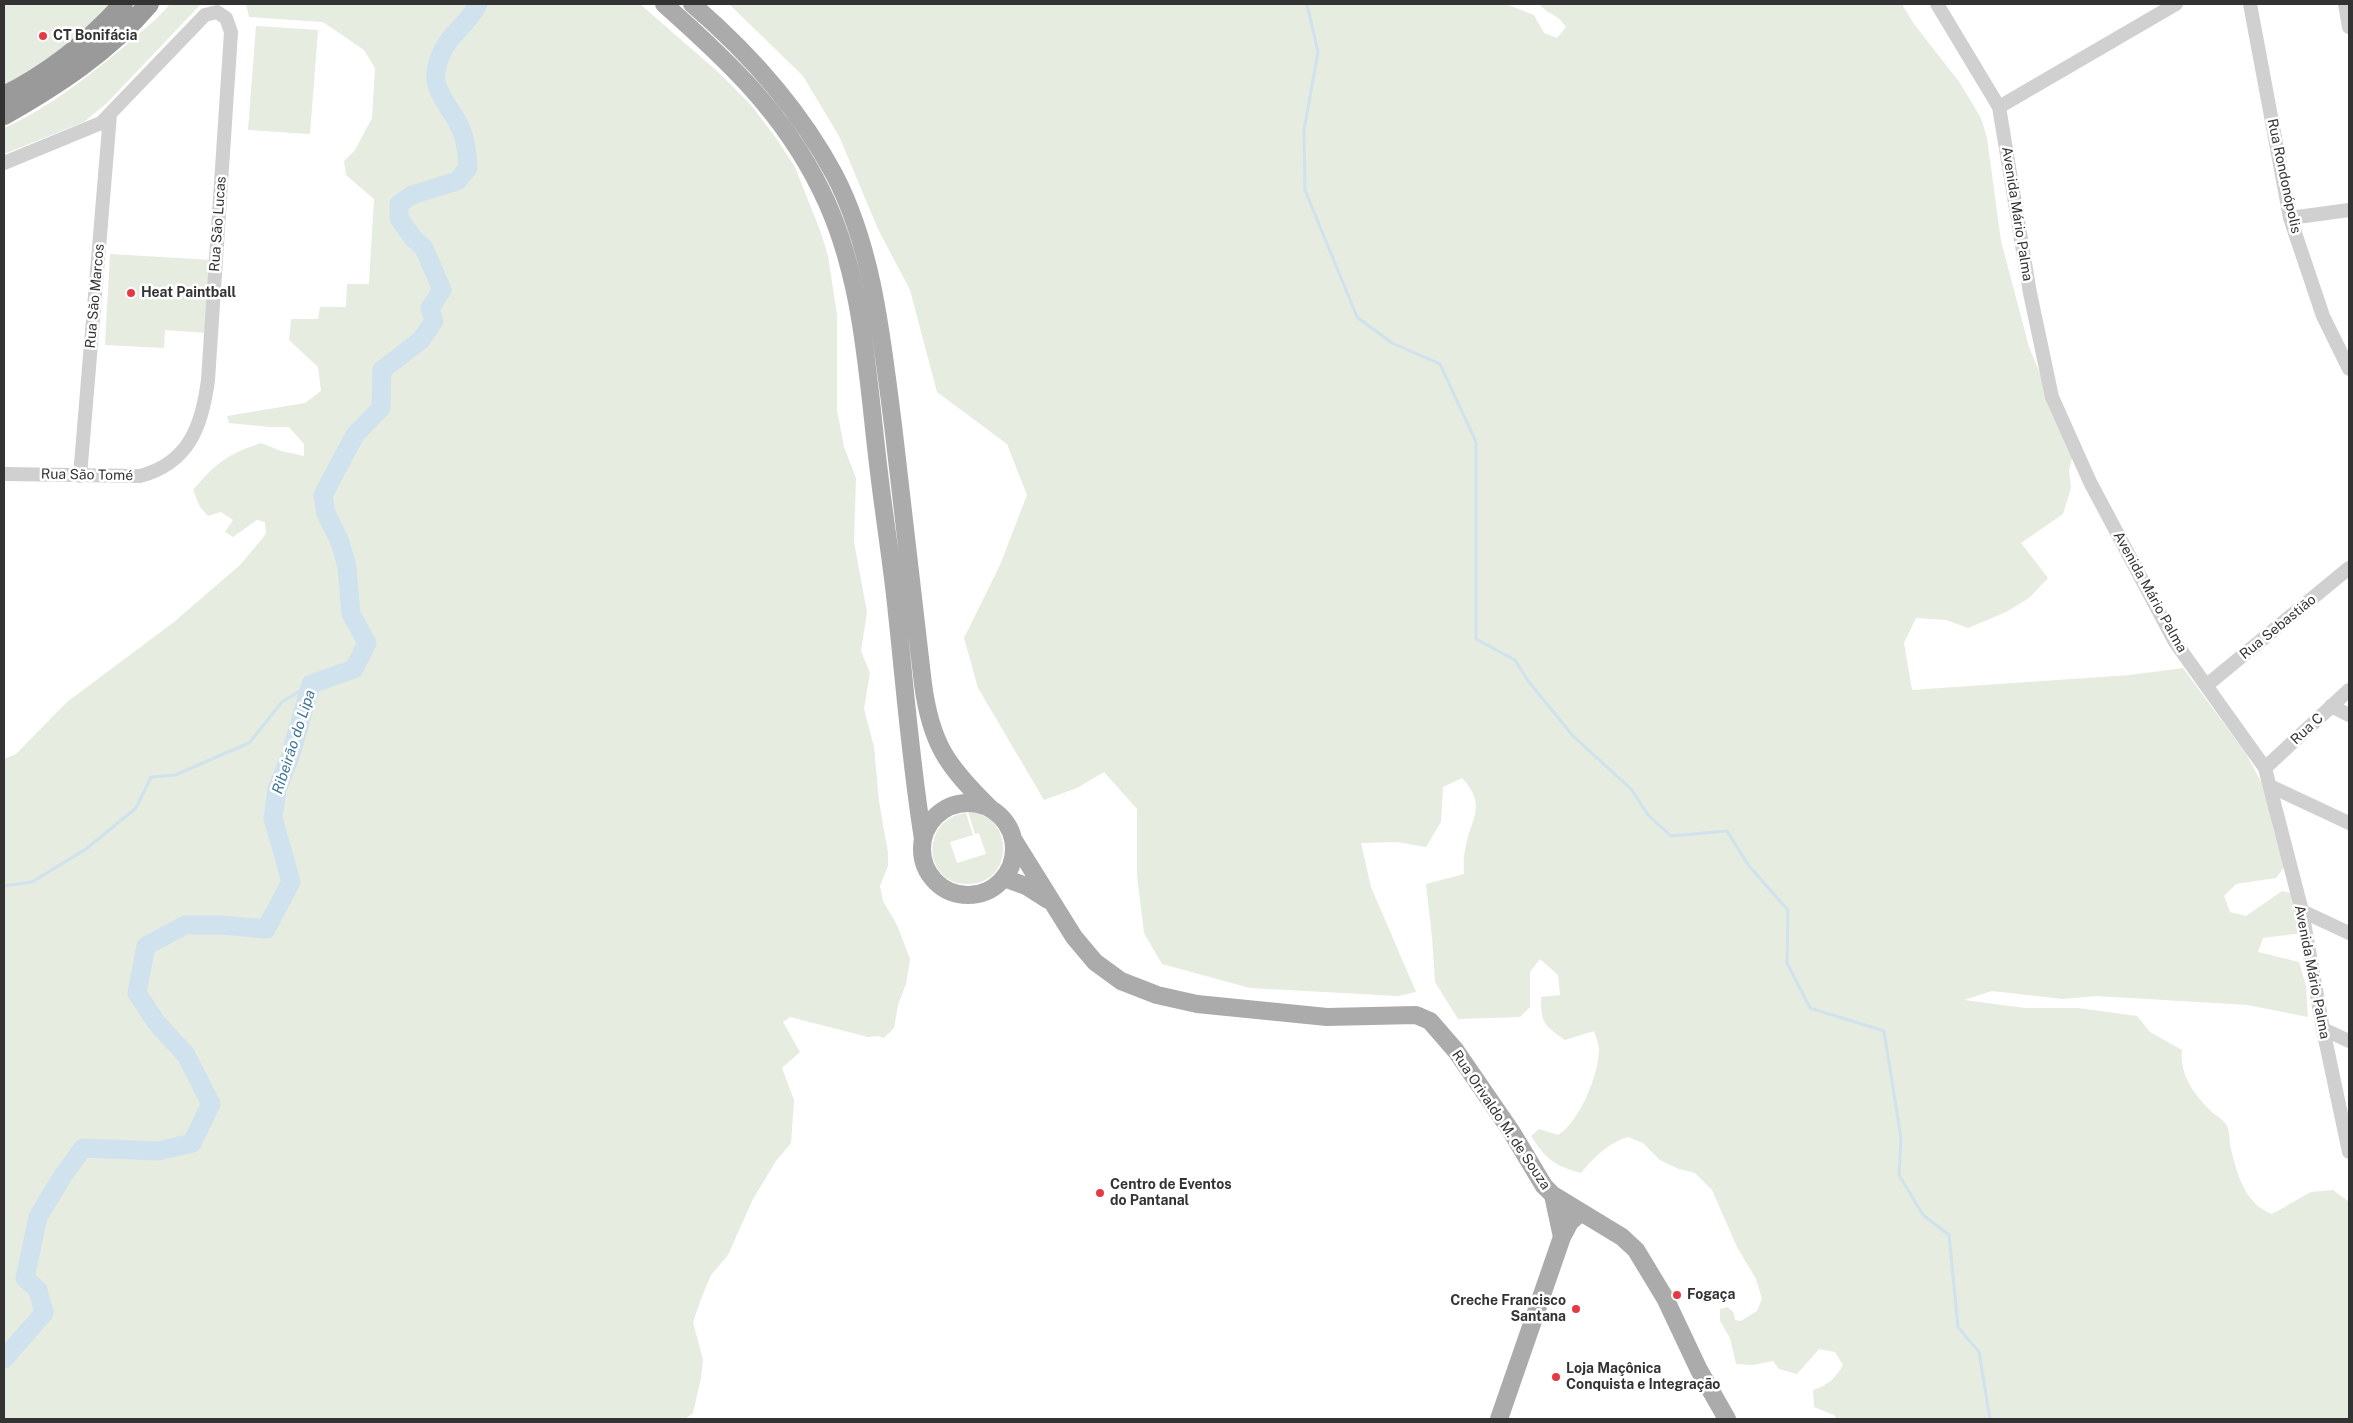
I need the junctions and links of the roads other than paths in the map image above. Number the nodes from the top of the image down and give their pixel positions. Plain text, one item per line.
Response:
1 (123, 4) edge
2 (149, 4) edge
3 (664, 4) edge
4 (692, 4) edge
5 (1937, 4) edge
6 (2176, 4) edge
7 (2250, 4) edge
8 (2345, 4) edge
9 (2155, 9) edge
10 (2349, 27) edge
11 (4, 96) edge
12 (1999, 107) junction
13 (4, 115) edge
14 (110, 115) junction
15 (4, 162) edge
16 (2349, 210) edge
17 (2290, 218) junction
18 (2349, 369) edge
19 (168, 464) joint
20 (4, 474) edge
21 (80, 476) junction
22 (2349, 568) edge
23 (2207, 685) junction
24 (2349, 690) edge
25 (2331, 706) junction
26 (2349, 715) edge
27 (2265, 768) junction
28 (2270, 786) junction
29 (990, 808) junction
30 (2349, 823) edge
31 (923, 838) junction
32 (1013, 839) junction
33 (1004, 878) junction
34 (1052, 904) junction
35 (2302, 911) junction
36 (2349, 932) edge
37 (2323, 1030) junction
38 (2349, 1041) edge
39 (2349, 1152) edge
40 (1553, 1195) junction
41 (1581, 1212) junction
42 (1562, 1237) junction
43 (1499, 1419) edge
44 (1727, 1419) edge

1 - 11 highway
2 - 13 highway
3 - 31 main road
4 - 29 main road
5 - 12 street
6 - 9 street
7 - 17 street, Rua Rondonópolis
8 - 10 street
9 - 12 street
12 - 23 street, Avenida Mário Palma
14 - 15 street
14 - 19 street, Rua São Lucas
14 - 21 street, Rua São Marcos
16 - 17 street
17 - 18 street, Rua Rondonópolis
19 - 21 street, Rua São Tomé
20 - 21 street, Rua São Tomé
22 - 23 street, Rua Sebastião
23 - 27 street, Avenida Mário Palma
24 - 25 street, Rua C
25 - 26 street
25 - 27 street, Rua C
27 - 28 street, Avenida Mário Palma
28 - 30 street
28 - 35 street, Avenida Mário Palma
29 - 31 main road
29 - 32 main road
31 - 33 main road
32 - 33 main road
32 - 34 main road, Rua Orivaldo M. de Souza
33 - 34 main road, Rua Orivaldo M. de Souza
34 - 40 main road, Rua Orivaldo M. de Souza
35 - 36 street
35 - 37 street, Avenida Mário Palma
37 - 38 street
37 - 39 street, Avenida Mário Palma
40 - 41 main road, Rua Orivaldo M. de Souza
40 - 42 main road, Rua Orivaldo M. de Souza
41 - 42 main road
41 - 44 main road, Rua Orivaldo M. de Souza
42 - 43 main road

